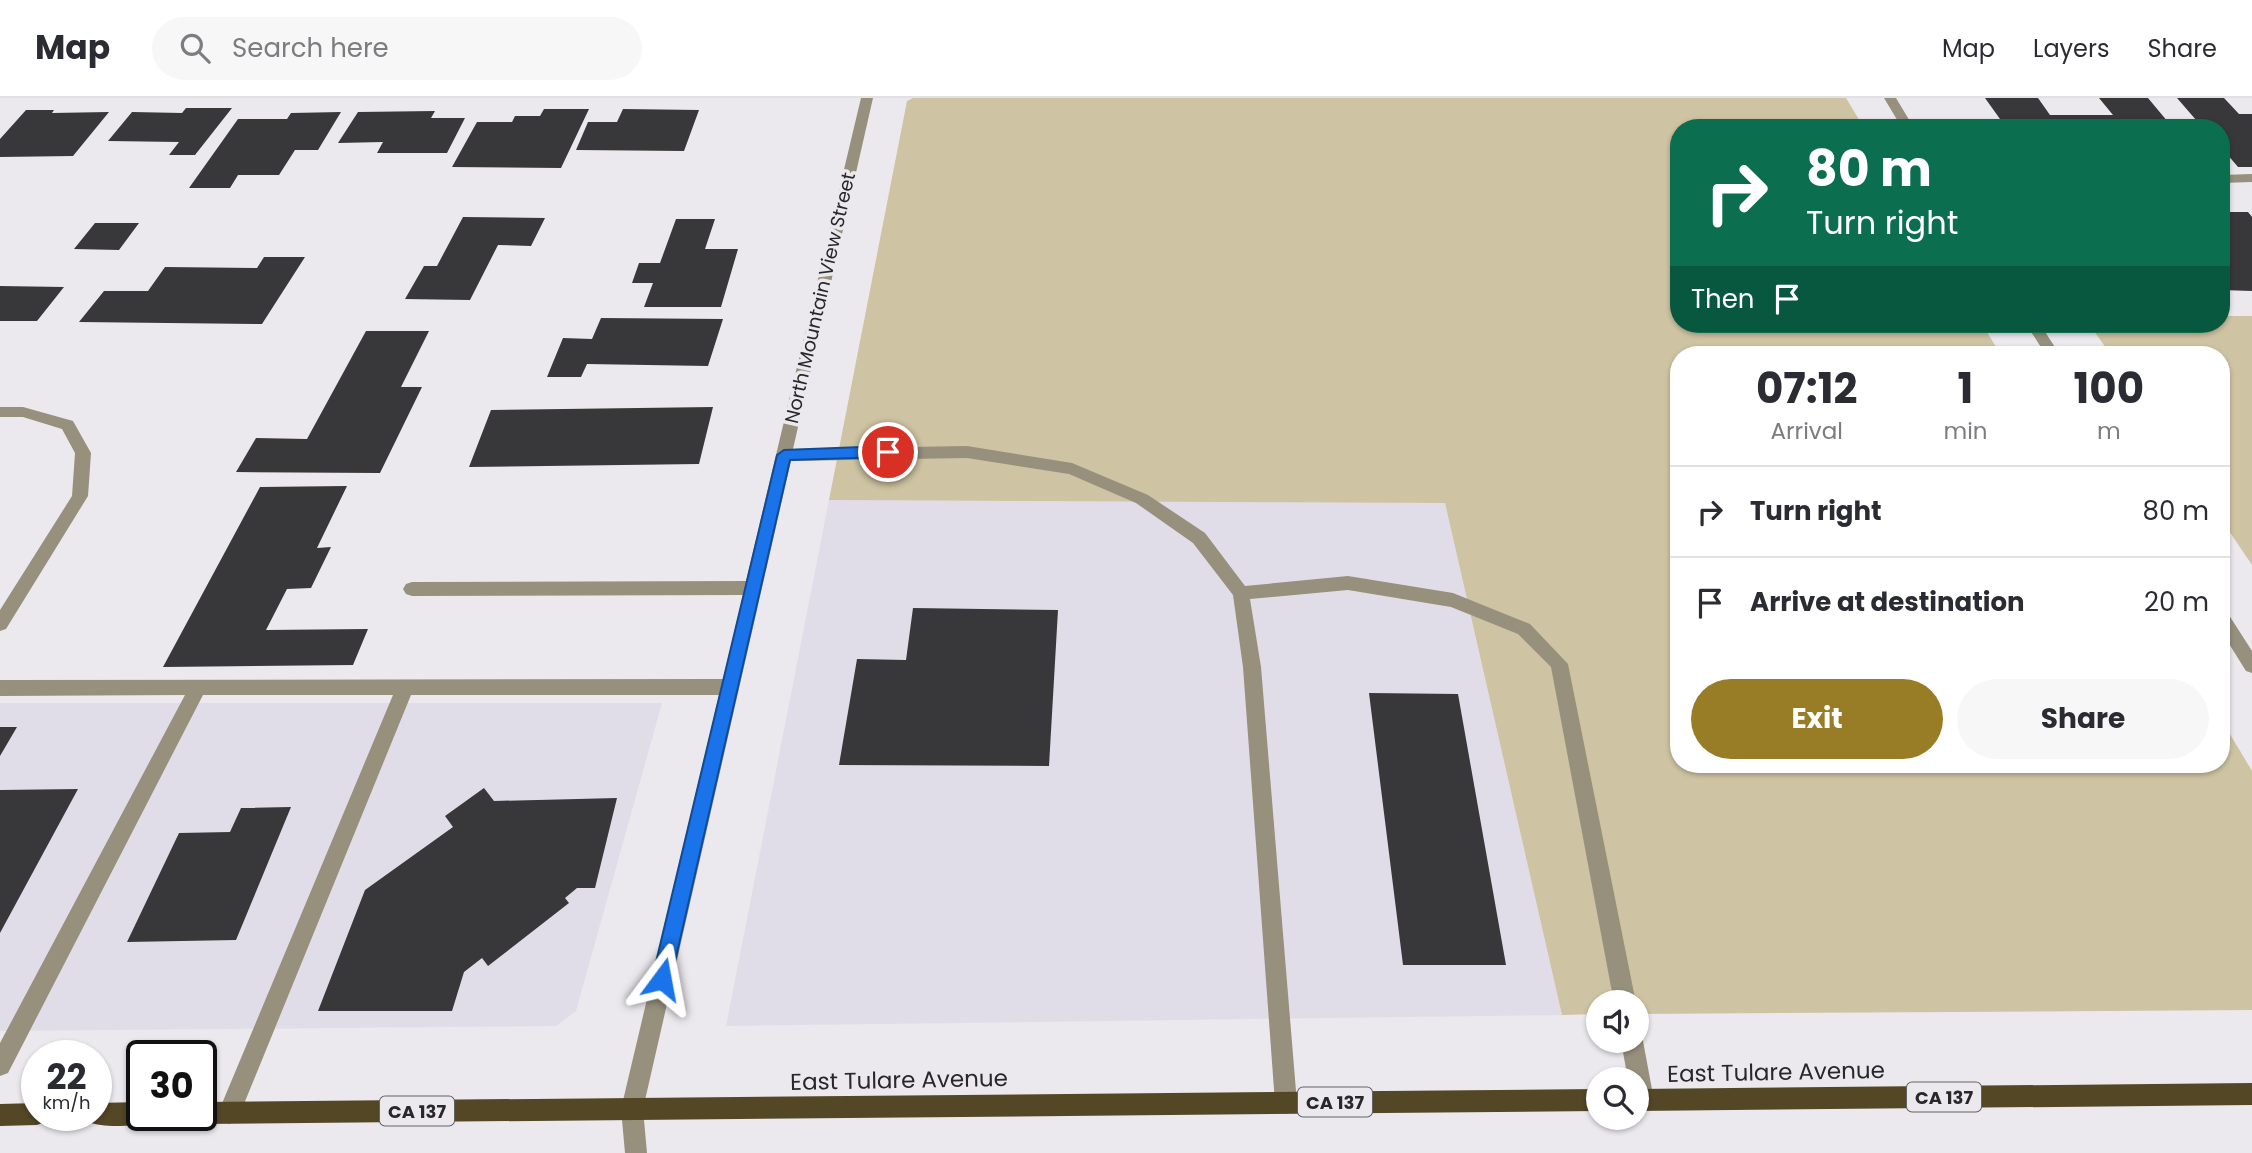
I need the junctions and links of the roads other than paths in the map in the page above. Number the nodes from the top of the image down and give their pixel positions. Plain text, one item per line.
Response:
1 (867, 98) edge
2 (1890, 98) edge
3 (1903, 119) edge
4 (2230, 178) edge
5 (2252, 178) edge
6 (0, 412) edge
7 (784, 455) junction
8 (412, 589) dead end
9 (752, 589) junction
10 (1241, 593) junction
11 (0, 624) edge
12 (2230, 631) edge
13 (2252, 666) edge
14 (730, 687) junction
15 (0, 688) edge
16 (198, 688) junction
17 (405, 688) junction
18 (1623, 990) edge
19 (0, 1065) edge
20 (2252, 1094) edge
21 (1586, 1100) edge
22 (1649, 1100) edge
23 (1286, 1103) junction
24 (632, 1109) junction
25 (217, 1113) edge
26 (229, 1113) junction
27 (21, 1114) edge
28 (0, 1115) edge
29 (636, 1153) edge

1 - 7 street, North Mountain View Street
2 - 3 street
4 - 5 street
6 - 11 street
7 - 9 street, North Mountain View Street
7 - 10 street
8 - 9 street
9 - 14 street, North Mountain View Street
10 - 18 street
10 - 23 street
12 - 13 street
14 - 17 street
14 - 24 street, North Mountain View Street
15 - 16 street
16 - 17 street
16 - 19 street
17 - 26 street
20 - 22 main road, East Tulare Avenue / CA 137
21 - 23 main road, East Tulare Avenue / CA 137
23 - 24 main road, East Tulare Avenue / CA 137
24 - 26 main road, East Tulare Avenue / CA 137
24 - 29 street, North Mountain View Street
25 - 26 main road, East Tulare Avenue / CA 137
27 - 28 main road

